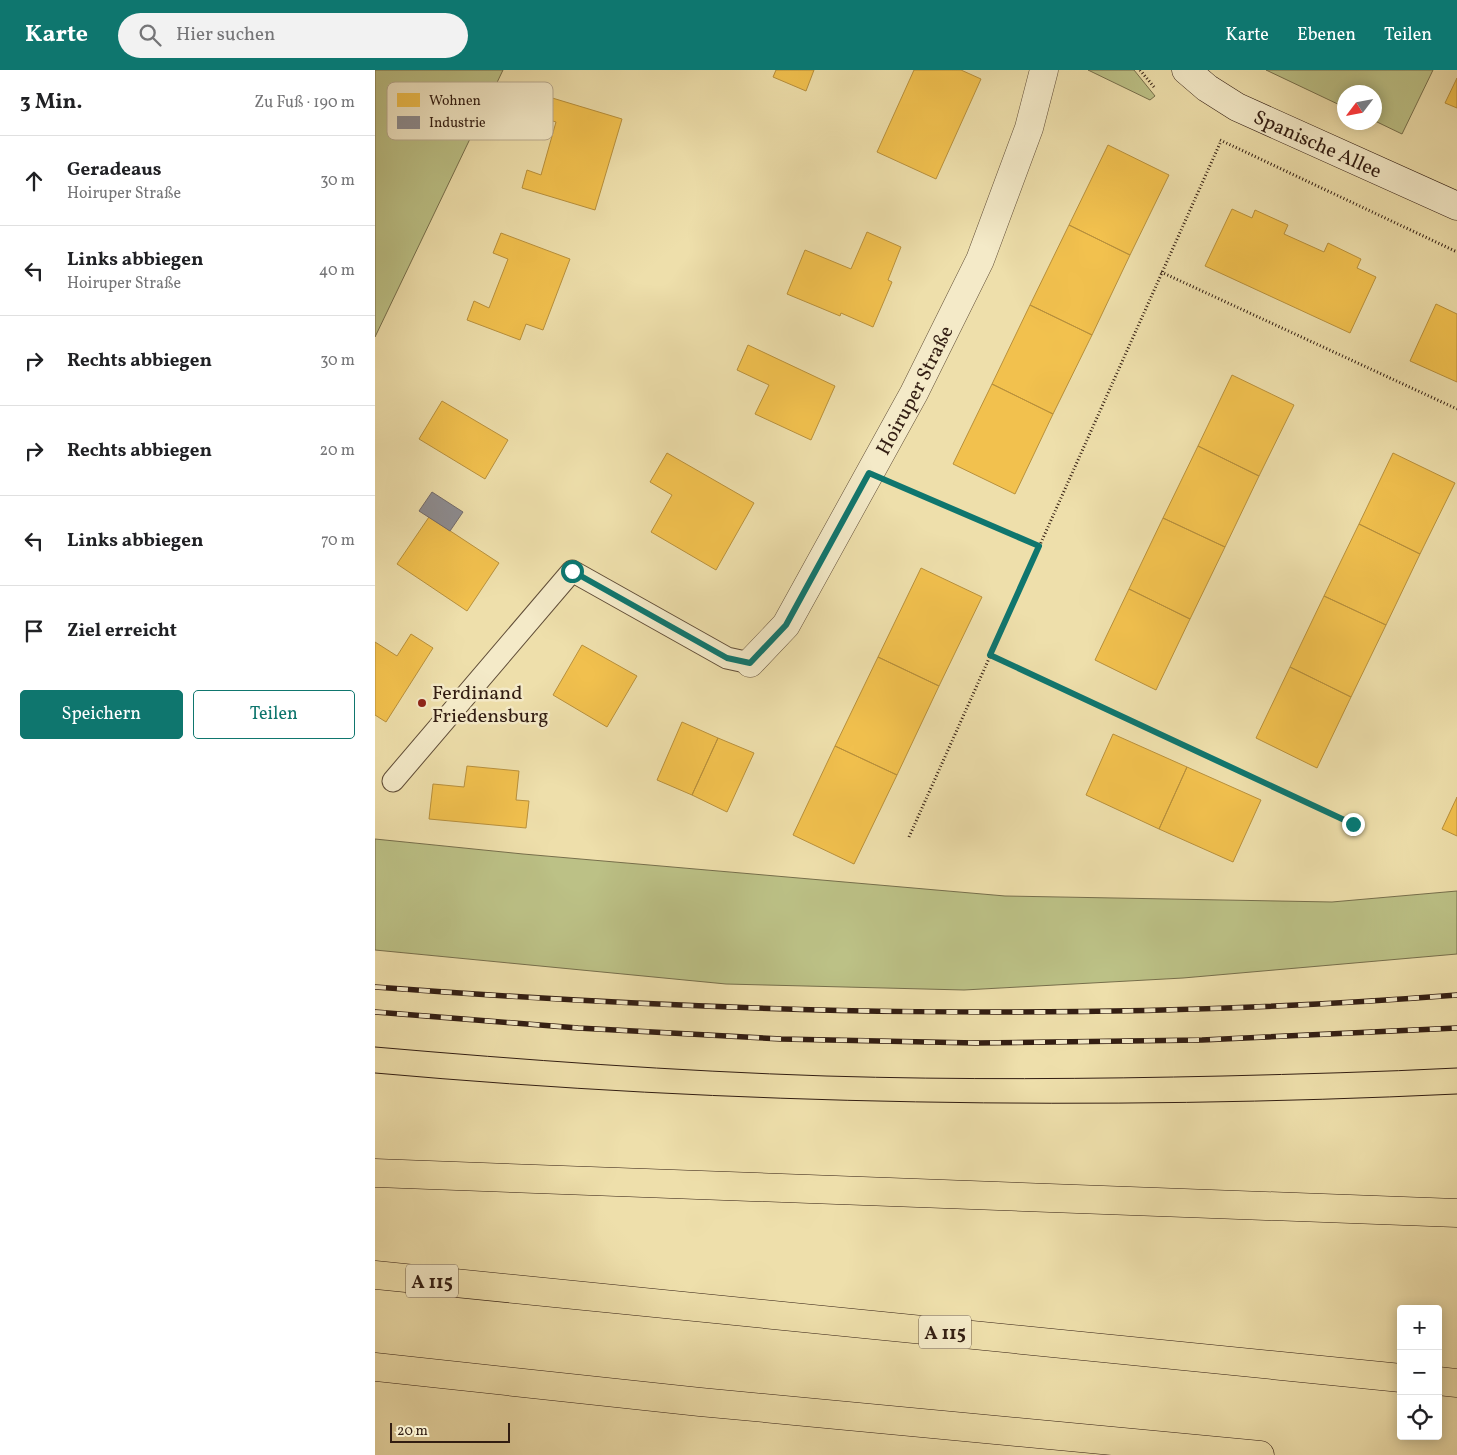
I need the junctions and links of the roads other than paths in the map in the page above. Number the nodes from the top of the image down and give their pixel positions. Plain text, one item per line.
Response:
1 (1044, 70) edge
2 (1187, 70) edge
3 (1457, 206) edge
4 (750, 663) joint
5 (393, 781) dead end
6 (375, 1173) edge
7 (1457, 1213) edge
8 (375, 1275) edge
9 (375, 1367) edge
10 (1397, 1378) edge
11 (1442, 1381) edge
12 (1457, 1383) edge
13 (1176, 1450) edge
14 (1260, 1455) edge

1 - 4 street, Hoiruper Straße
2 - 3 street, Spanische Allee
4 - 5 lane, Hoiruper Straße
6 - 7 highway
8 - 10 highway, A 115
9 - 13 highway
11 - 12 highway
13 - 14 highway

